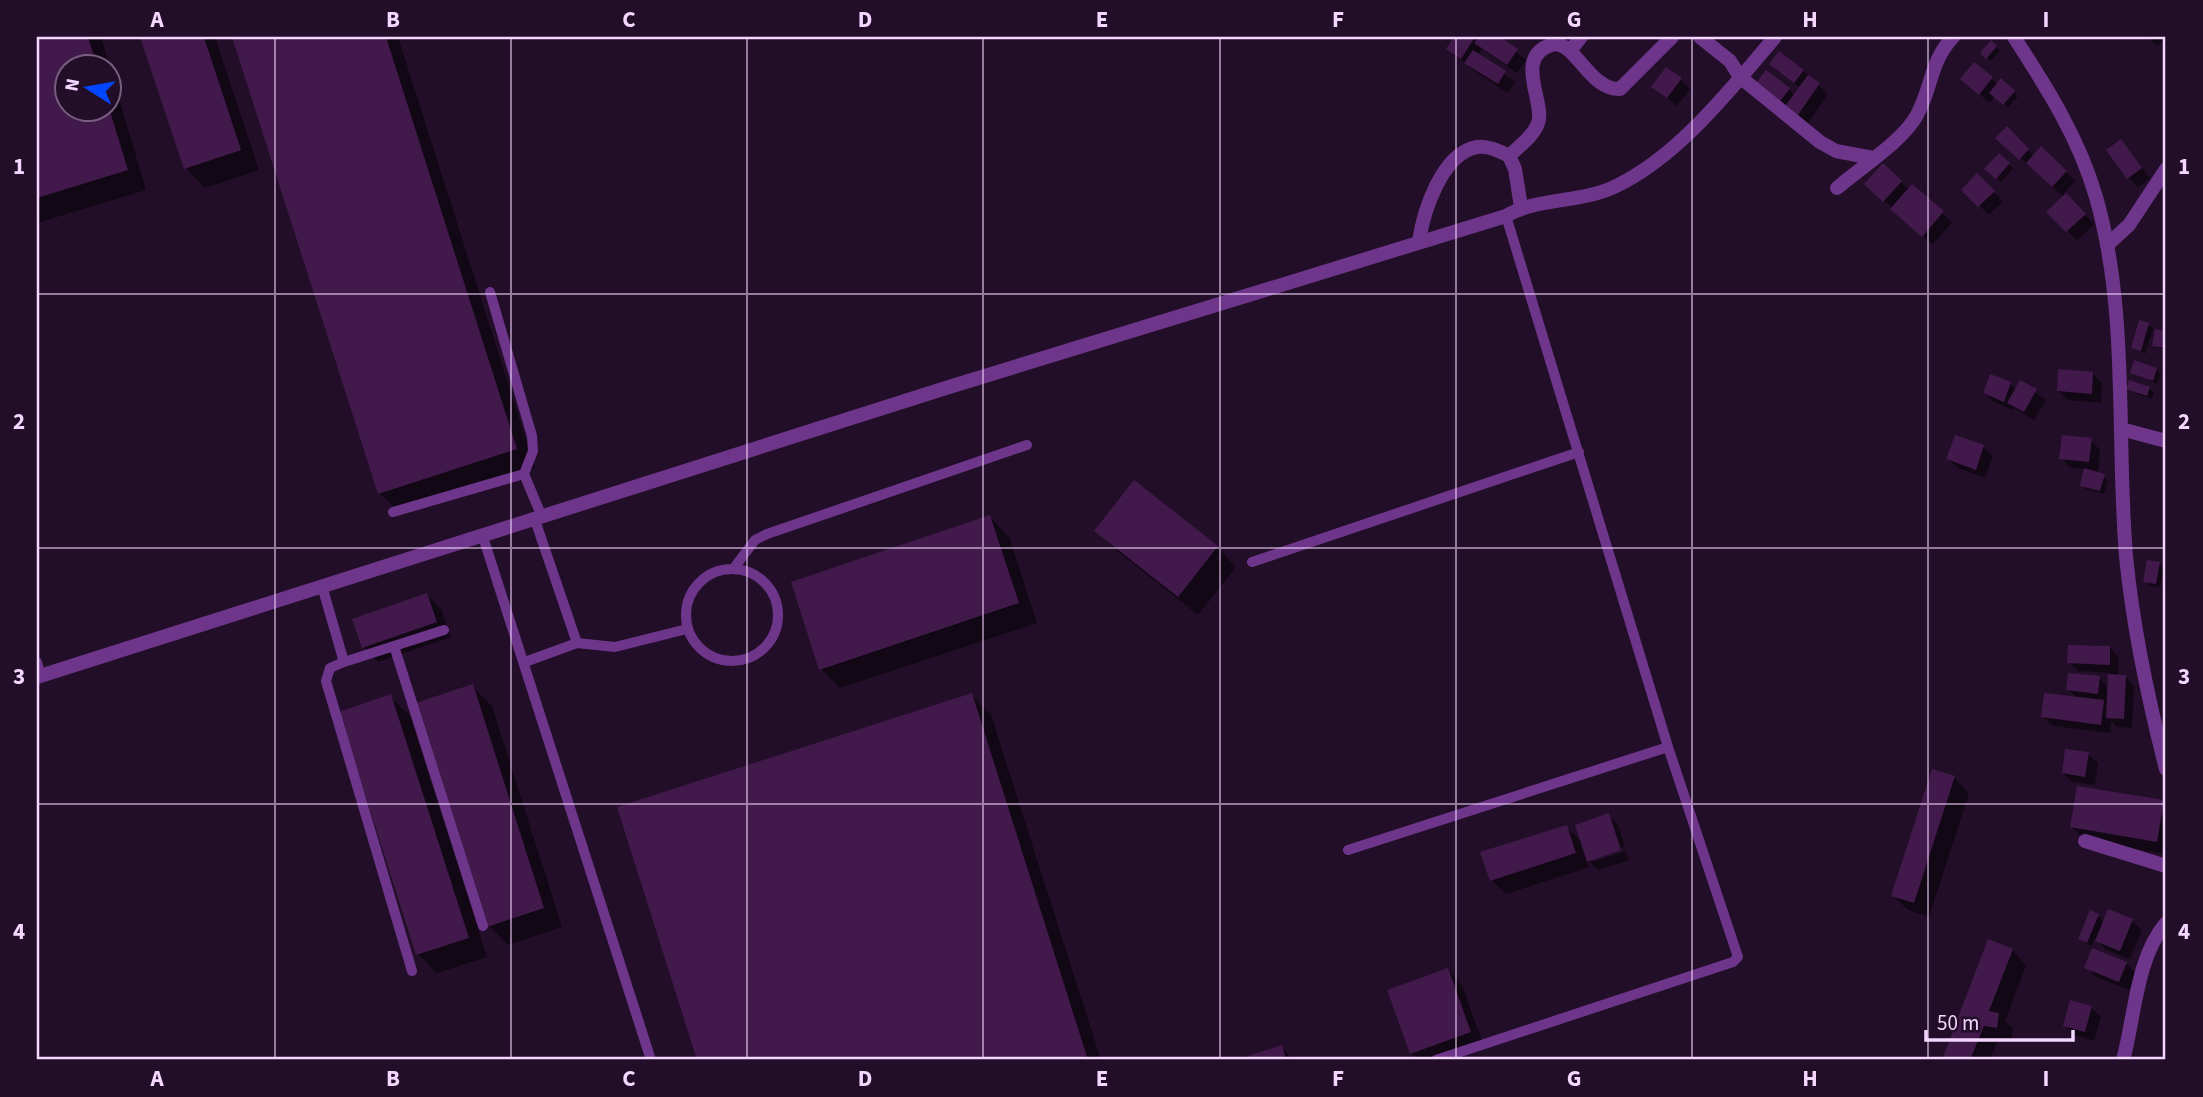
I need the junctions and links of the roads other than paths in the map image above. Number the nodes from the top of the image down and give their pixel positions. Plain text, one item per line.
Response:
1 (1581, 37) edge
2 (1671, 37) edge
3 (1700, 37) edge
4 (1775, 37) edge
5 (1953, 37) edge
6 (2014, 37) edge
7 (1570, 51) junction
8 (1740, 77) junction
9 (1509, 156) junction
10 (1873, 158) junction
11 (2166, 169) edge
12 (1837, 188) dead end
13 (1521, 207) junction
14 (1506, 216) junction
15 (1419, 242) junction
16 (2107, 245) junction
17 (490, 292) dead end
18 (2121, 429) junction
19 (2166, 441) edge
20 (1027, 445) dead end
21 (1579, 452) junction
22 (523, 474) junction
23 (393, 512) dead end
24 (538, 519) junction
25 (483, 537) junction
26 (1252, 562) dead end
27 (734, 568) junction
28 (322, 586) junction
29 (687, 629) junction
30 (444, 630) dead end
31 (577, 643) junction
32 (394, 646) junction
33 (344, 662) junction
34 (525, 662) junction
35 (38, 671) edge
36 (1668, 747) junction
37 (2166, 769) edge
38 (2085, 841) dead end
39 (1348, 850) dead end
40 (2166, 866) edge
41 (2166, 923) edge
42 (482, 926) dead end
43 (412, 971) dead end
44 (651, 1060) edge
45 (1436, 1060) edge
46 (2123, 1060) edge

1 - 7 street
2 - 7 street
3 - 8 street
4 - 8 street
5 - 10 street
6 - 16 street
7 - 9 street
8 - 10 street
8 - 13 street
9 - 13 street
9 - 15 street
10 - 12 street
11 - 16 street
13 - 14 street
14 - 15 street
14 - 21 lane
15 - 24 street
16 - 18 street
17 - 22 lane
18 - 19 street
18 - 37 street
20 - 27 lane
21 - 26 lane
21 - 36 lane
22 - 23 lane
22 - 24 lane
24 - 25 street
24 - 31 lane
25 - 28 street
25 - 34 lane
27 - 29 lane
27 - 29 lane
28 - 33 lane
28 - 35 street
29 - 31 lane
30 - 32 lane
31 - 34 lane
32 - 33 lane
32 - 42 lane
33 - 43 lane
34 - 44 lane
36 - 39 lane
36 - 45 lane
38 - 40 street
41 - 46 street

